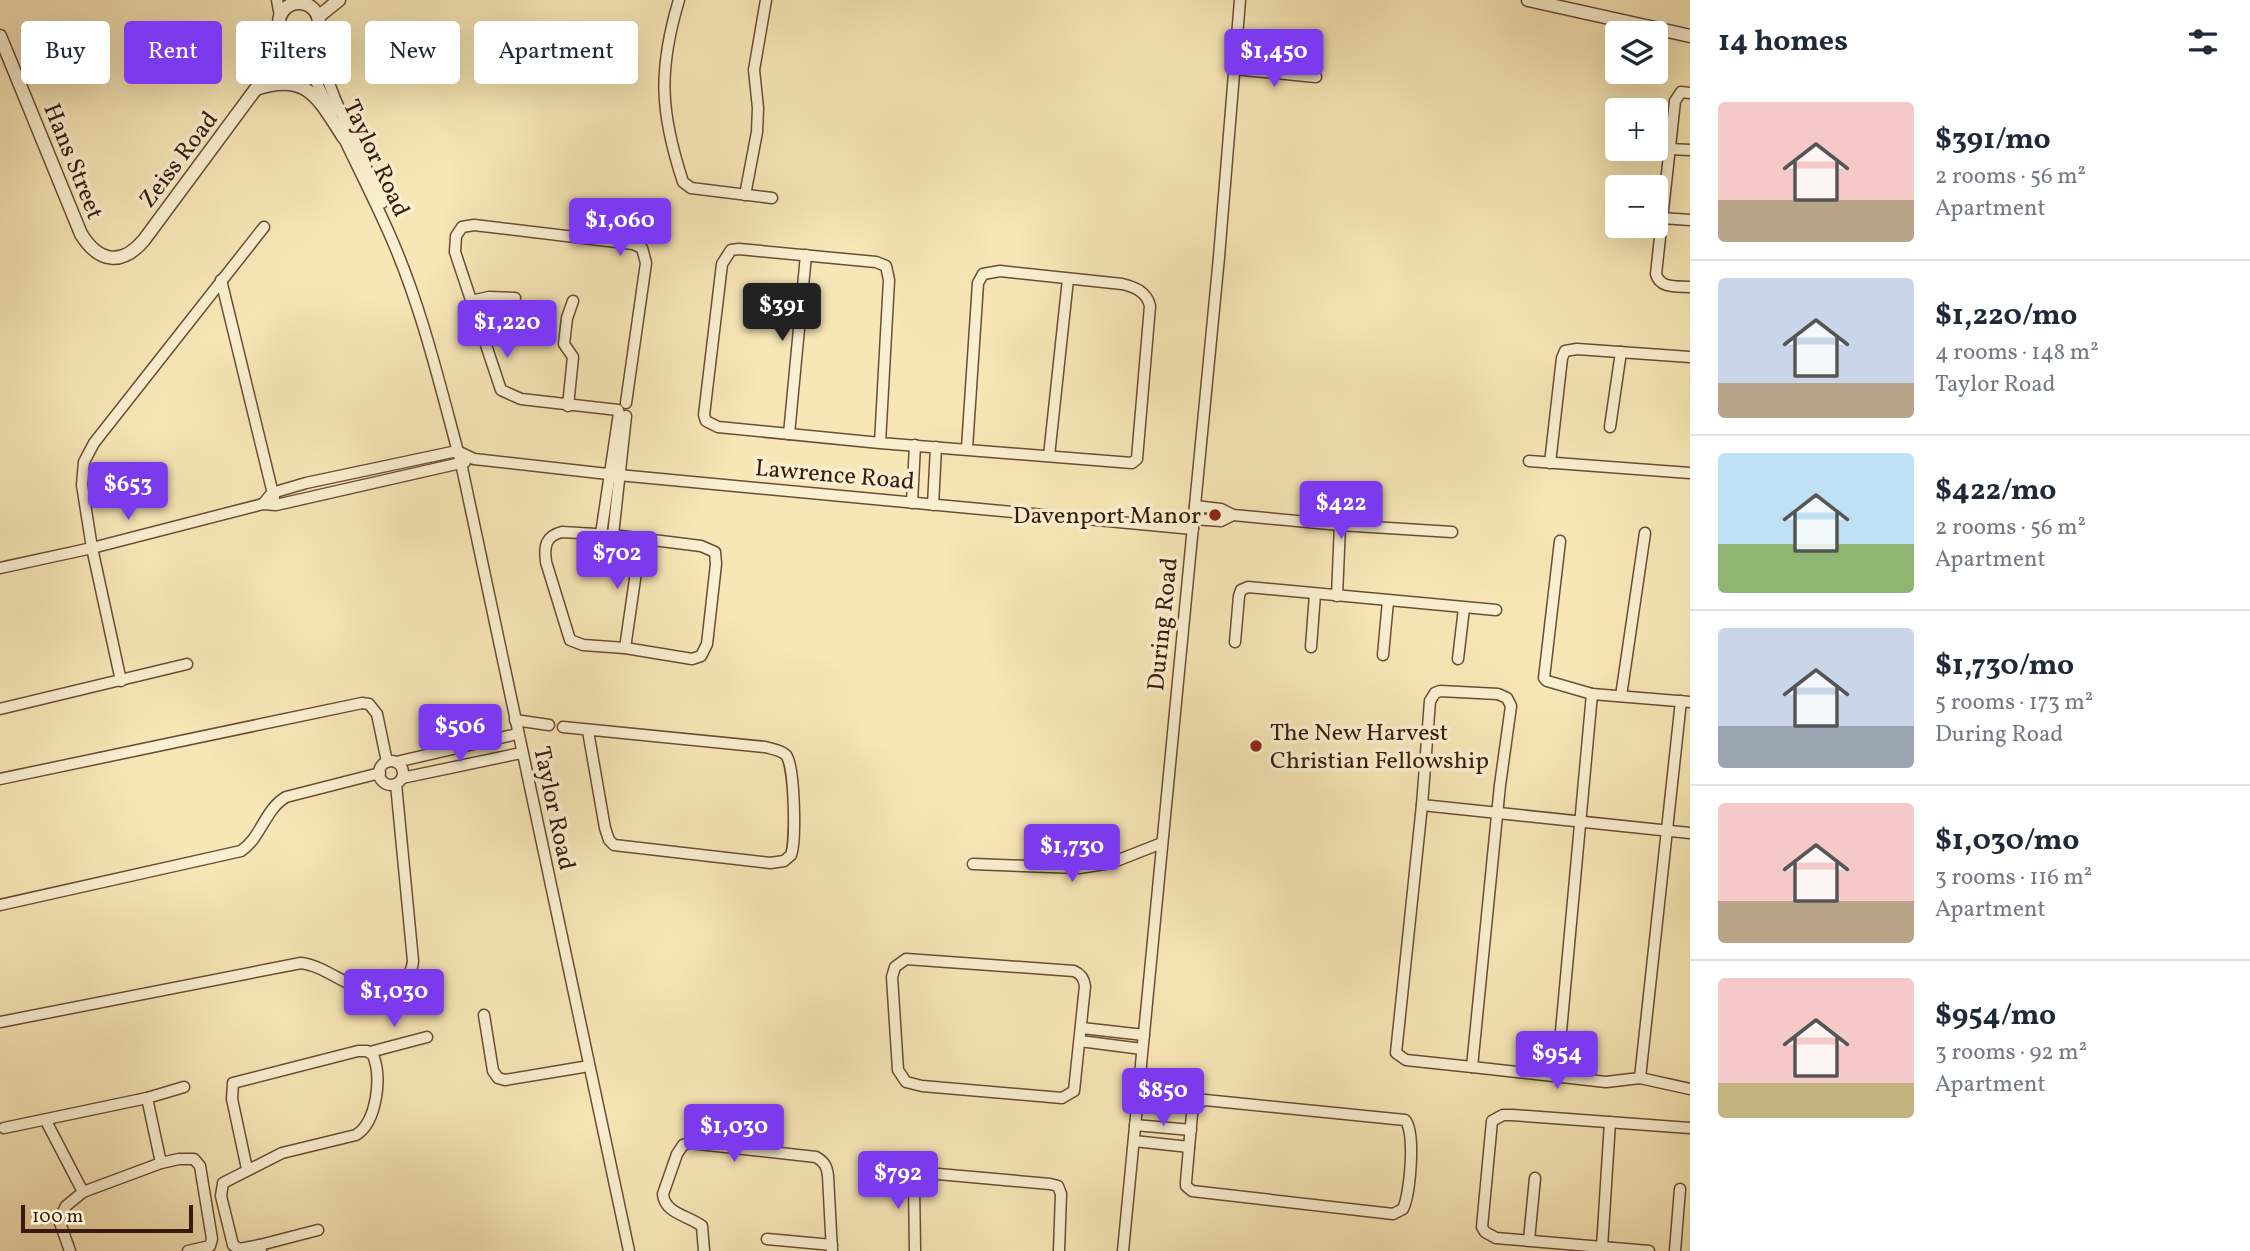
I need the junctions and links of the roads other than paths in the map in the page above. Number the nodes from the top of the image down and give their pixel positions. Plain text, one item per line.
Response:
1 (277, 0) edge
2 (326, 0) edge
3 (340, 0) edge
4 (679, 0) edge
5 (766, 0) edge
6 (1240, 0) edge
7 (1528, 0) edge
8 (293, 2) edge
9 (314, 12) junction
10 (280, 21) edge
11 (280, 21) edge
12 (316, 21) edge
13 (1690, 36) edge
14 (0, 37) edge
15 (1234, 69) junction
16 (1316, 77) dead end
17 (260, 84) edge
18 (319, 84) edge
19 (329, 84) edge
20 (256, 89) junction
21 (1690, 93) edge
22 (344, 138) junction
23 (1669, 149) junction
24 (1690, 150) edge
25 (1666, 175) edge
26 (745, 195) junction
27 (772, 198) dead end
28 (1668, 218) edge
29 (1690, 220) edge
30 (264, 227) dead end
31 (1660, 238) edge
32 (806, 255) junction
33 (102, 256) joint
34 (1068, 279) junction
35 (221, 280) junction
36 (1690, 287) edge
37 (413, 295) junction
38 (515, 298) dead end
39 (471, 301) junction
40 (573, 301) dead end
41 (1621, 352) junction
42 (1690, 357) edge
43 (568, 406) junction
44 (622, 411) junction
45 (1610, 427) dead end
46 (789, 434) junction
47 (880, 443) junction
48 (915, 445) junction
49 (936, 447) junction
50 (967, 448) junction
51 (457, 451) junction
52 (1049, 456) junction
53 (474, 458) junction
54 (1529, 461) dead end
55 (461, 463) junction
56 (1550, 463) junction
57 (1690, 474) edge
58 (613, 475) junction
59 (272, 493) junction
60 (912, 503) junction
61 (263, 504) junction
62 (276, 505) junction
63 (933, 505) junction
64 (1195, 506) junction
65 (1233, 515) junction
66 (1193, 524) junction
67 (1340, 526) junction
68 (1452, 532) dead end
69 (1645, 533) dead end
70 (601, 534) junction
71 (613, 535) junction
72 (641, 538) junction
73 (1560, 541) dead end
74 (92, 548) junction
75 (0, 568) edge
76 (1315, 594) junction
77 (1337, 596) junction
78 (1388, 601) junction
79 (1464, 608) junction
80 (1496, 610) dead end
81 (1235, 642) dead end
82 (1311, 646) dead end
83 (625, 649) junction
84 (1383, 655) dead end
85 (1458, 659) dead end
86 (187, 664) dead end
87 (121, 681) junction
88 (1592, 694) junction
89 (1621, 696) junction
90 (1686, 701) edge
91 (0, 709) edge
92 (515, 720) junction
93 (549, 725) dead end
94 (564, 727) dead end
95 (588, 731) junction
96 (517, 734) junction
97 (521, 752) junction
98 (391, 762) junction
99 (380, 773) junction
100 (0, 779) edge
101 (399, 781) junction
102 (1422, 805) junction
103 (1498, 813) junction
104 (1581, 822) junction
105 (1665, 831) junction
106 (1690, 834) edge
107 (1162, 843) junction
108 (973, 864) dead end
109 (0, 905) edge
110 (484, 1015) dead end
111 (0, 1022) edge
112 (1082, 1028) junction
113 (1143, 1035) junction
114 (427, 1037) dead end
115 (1080, 1041) junction
116 (1142, 1049) junction
117 (370, 1052) junction
118 (589, 1066) junction
119 (1472, 1067) junction
120 (1557, 1075) junction
121 (1640, 1078) junction
122 (184, 1087) dead end
123 (1690, 1089) edge
124 (147, 1098) junction
125 (46, 1121) junction
126 (1610, 1122) junction
127 (1135, 1125) junction
128 (4, 1128) dead end
129 (1690, 1128) edge
130 (1191, 1130) junction
131 (1134, 1141) junction
132 (1189, 1147) junction
133 (161, 1163) junction
134 (247, 1170) junction
135 (1535, 1178) dead end
136 (1680, 1189) dead end
137 (83, 1192) junction
138 (318, 1230) dead end
139 (767, 1239) dead end
140 (1529, 1240) junction
141 (1602, 1247) junction
142 (260, 1248) edge
143 (832, 1248) edge
144 (70, 1251) edge
145 (188, 1251) edge
146 (629, 1251) edge
147 (704, 1251) edge
148 (915, 1251) edge
149 (1059, 1251) edge
150 (1123, 1251) edge
151 (1649, 1251) edge
152 (1675, 1251) edge

1 - 10 street
2 - 9 street
3 - 9 street
4 - 26 street
5 - 26 street
6 - 15 street, During Road
7 - 13 street
8 - 9 street
8 - 11 street
9 - 12 street
14 - 33 street, Hans Street
15 - 16 street
15 - 64 street, During Road
17 - 20 street, Zeiss Road
18 - 22 street, Taylor Road
19 - 37 street, Taylor Road
20 - 22 street
20 - 33 street, Zeiss Road
21 - 23 street
22 - 37 street, Taylor Road
23 - 24 street
23 - 25 street
26 - 27 street
28 - 29 street
30 - 35 street
31 - 36 street
32 - 46 street
32 - 46 street
32 - 47 street
34 - 50 street
34 - 52 street
34 - 52 street
35 - 59 street
35 - 74 street
37 - 51 street, Taylor Road
38 - 39 street
39 - 43 street
39 - 44 street
40 - 43 street
41 - 42 street
41 - 45 street
41 - 56 street
43 - 44 street
44 - 58 street
46 - 47 street
47 - 48 street
48 - 49 street
48 - 60 street
49 - 50 street
49 - 63 street
50 - 52 street
51 - 53 street, Lawrence Road
51 - 55 street, Taylor Road
51 - 59 street
53 - 55 street, Lawrence Road
53 - 58 street, Lawrence Road
54 - 56 street
55 - 62 street, Lawrence Road
55 - 92 street, Taylor Road
56 - 57 street
58 - 60 street, Lawrence Road
58 - 70 street
58 - 71 street
59 - 61 street
59 - 62 street
60 - 63 street, Lawrence Road
61 - 62 street, Lawrence Road
61 - 74 street, Lawrence Road
63 - 66 street, Lawrence Road
64 - 65 street
64 - 66 street, During Road
65 - 66 street, Lawrence Road
65 - 67 street
66 - 107 street, During Road
67 - 68 street
67 - 77 street
69 - 89 street
70 - 71 street
70 - 83 street
71 - 72 street
72 - 83 street
72 - 83 street
73 - 88 street
74 - 75 street, Lawrence Road
74 - 87 street
76 - 77 street
76 - 81 street
76 - 82 street
77 - 78 street
78 - 79 street
78 - 84 street
79 - 80 street
79 - 85 street
86 - 87 street
87 - 91 street
88 - 89 street
88 - 104 street
89 - 90 street
90 - 105 street
92 - 93 street
92 - 96 street, Taylor Road
94 - 95 street
95 - 95 street
96 - 97 street, Taylor Road
96 - 98 street
97 - 101 street
97 - 118 street, Taylor Road
98 - 99 street
98 - 100 street
98 - 101 street
99 - 101 street
99 - 109 street
101 - 111 street
102 - 103 street
102 - 103 street
102 - 119 street
103 - 104 street
103 - 119 street
104 - 105 street
104 - 120 street
105 - 106 street
105 - 121 street
107 - 108 street
107 - 113 street, During Road
110 - 118 street
112 - 113 street
112 - 115 street
112 - 115 street
113 - 116 street, During Road
114 - 117 street
115 - 116 street
116 - 127 street, During Road
117 - 134 street
117 - 134 street
118 - 146 street, Taylor Road
119 - 120 street
120 - 121 street
121 - 123 street
122 - 124 street
124 - 125 street
124 - 133 street
125 - 128 street
125 - 137 street
126 - 129 street
126 - 140 street
126 - 141 street
127 - 130 street
127 - 131 street, During Road
130 - 132 street
130 - 132 street
131 - 132 street
131 - 150 street, During Road
133 - 137 street
133 - 145 street
134 - 142 street
135 - 140 street
136 - 152 street
137 - 144 street
138 - 142 street
139 - 143 street
140 - 141 street
141 - 151 street
143 - 147 street
148 - 149 street

